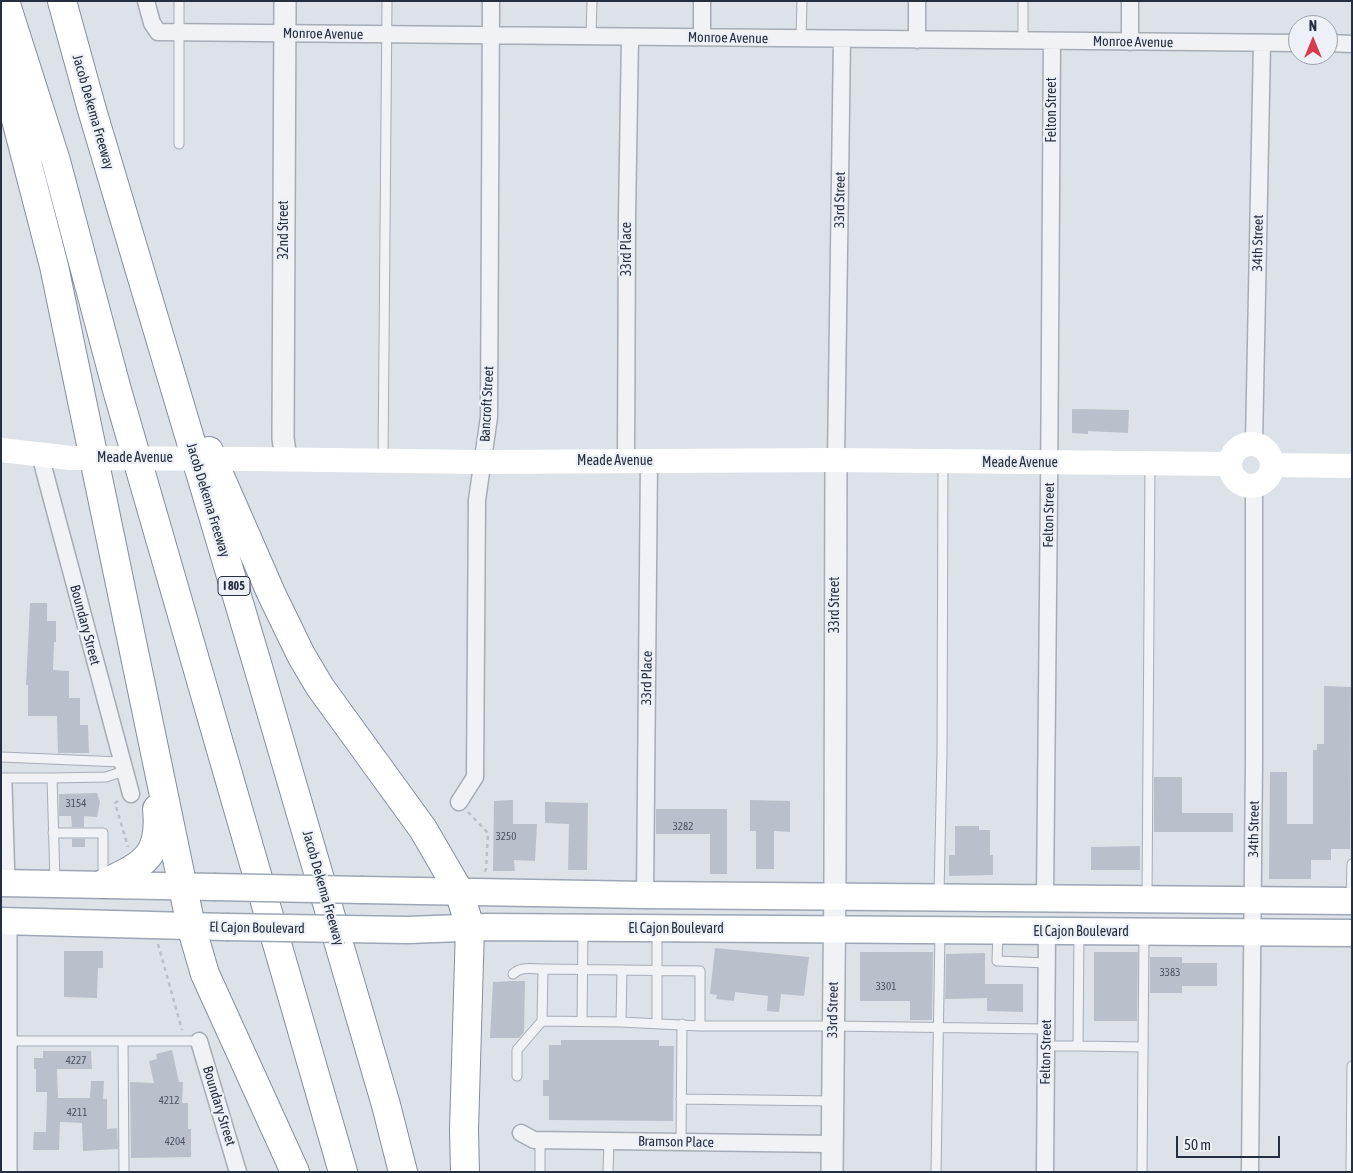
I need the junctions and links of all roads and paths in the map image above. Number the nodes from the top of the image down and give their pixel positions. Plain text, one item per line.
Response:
1 (5, 1) edge
2 (62, 1) edge
3 (146, 1) edge
4 (179, 1) edge
5 (285, 1) edge
6 (387, 1) edge
7 (491, 1) edge
8 (592, 1) edge
9 (702, 1) edge
10 (802, 1) edge
11 (917, 1) edge
12 (1023, 1) edge
13 (1130, 1) edge
14 (13, 30) junction
15 (179, 33) junction
16 (284, 34) junction
17 (387, 34) junction
18 (491, 36) junction
19 (591, 36) junction
20 (630, 37) junction
21 (702, 38) junction
22 (801, 38) junction
23 (842, 39) junction
24 (917, 40) junction
25 (1022, 40) junction
26 (1052, 41) junction
27 (1130, 42) junction
28 (1262, 43) junction
29 (1288, 43) edge
30 (1338, 43) edge
31 (1352, 44) edge
32 (179, 144) dead end
33 (158, 331) junction
34 (1254, 443) junction
35 (1, 450) edge
36 (40, 455) junction
37 (286, 459) junction
38 (383, 460) junction
39 (836, 460) junction
40 (626, 461) junction
41 (650, 461) junction
42 (482, 462) junction
43 (943, 462) junction
44 (1050, 463) junction
45 (1150, 463) junction
46 (1229, 464) junction
47 (1272, 465) junction
48 (1352, 466) edge
49 (1254, 486) junction
50 (149, 720) junction
51 (1, 757) edge
52 (123, 766) junction
53 (1, 778) edge
54 (52, 778) junction
55 (1, 785) edge
56 (131, 794) joint
57 (459, 802) joint
58 (53, 832) junction
59 (128, 847) dead end
60 (1352, 864) edge
61 (482, 875) dead end
62 (54, 884) junction
63 (103, 884) junction
64 (2, 886) edge
65 (182, 886) junction
66 (459, 891) junction
67 (645, 895) junction
68 (834, 896) junction
69 (939, 898) junction
70 (1045, 898) junction
71 (1147, 899) junction
72 (1253, 900) junction
73 (1352, 901) edge
74 (4, 921) edge
75 (191, 926) junction
76 (470, 927) junction
77 (583, 928) junction
78 (656, 929) junction
79 (834, 930) junction
80 (940, 931) junction
81 (998, 932) junction
82 (1047, 932) junction
83 (1079, 932) junction
84 (1144, 932) junction
85 (1252, 932) junction
86 (1352, 933) edge
87 (157, 940) dead end
88 (1047, 962) junction
89 (543, 968) junction
90 (583, 969) junction
91 (622, 970) junction
92 (658, 970) junction
93 (513, 974) dead end
94 (542, 1021) junction
95 (582, 1021) junction
96 (621, 1022) junction
97 (658, 1023) junction
98 (682, 1024) junction
99 (700, 1026) junction
100 (833, 1026) junction
101 (939, 1027) junction
102 (1046, 1029) junction
103 (4, 1041) edge
104 (123, 1041) junction
105 (192, 1041) junction
106 (1046, 1046) junction
107 (1078, 1046) junction
108 (1143, 1047) junction
109 (1352, 1066) edge
110 (517, 1076) dead end
111 (682, 1099) junction
112 (832, 1101) junction
113 (521, 1133) dead end
114 (540, 1140) junction
115 (609, 1141) junction
116 (681, 1142) junction
117 (832, 1144) junction
118 (6, 1172) edge
119 (124, 1172) edge
120 (238, 1172) edge
121 (295, 1172) edge
122 (343, 1172) edge
123 (403, 1172) edge
124 (465, 1172) edge
125 (540, 1172) edge
126 (608, 1172) edge
127 (832, 1172) edge
128 (936, 1172) edge
129 (1045, 1172) edge
130 (1142, 1172) edge
131 (1250, 1172) edge
132 (1350, 1172) edge

1 - 14 highway
2 - 33 highway, Jacob Dekema Freeway / I 805
3 - 15 street, Monroe Avenue
4 - 15 lane
5 - 16 street, 32nd Street
6 - 17 lane
7 - 18 street, Bancroft Street
8 - 19 lane
9 - 21 street
10 - 22 lane
11 - 24 street
12 - 25 lane
13 - 27 street
14 - 50 highway
14 - 122 highway
15 - 16 street, Monroe Avenue
15 - 32 lane
16 - 17 street, Monroe Avenue
16 - 37 street, 32nd Street
17 - 18 street, Monroe Avenue
17 - 38 lane
18 - 19 street, Monroe Avenue
18 - 42 street, Bancroft Street
19 - 20 street, Monroe Avenue
20 - 21 street, Monroe Avenue
20 - 40 street, 33rd Place
21 - 22 street, Monroe Avenue
22 - 23 street, Monroe Avenue
23 - 24 street, Monroe Avenue
23 - 39 street, 33rd Street
24 - 25 street, Monroe Avenue
25 - 26 street, Monroe Avenue
26 - 27 street, Monroe Avenue
26 - 44 street, Felton Street
27 - 28 street, Monroe Avenue
28 - 29 street, Monroe Avenue
28 - 34 street, 34th Street
30 - 31 street
33 - 66 highway
33 - 123 highway, Jacob Dekema Freeway / I 805
34 - 46 main road
34 - 47 main road
35 - 36 main road, Meade Avenue
36 - 37 main road, Meade Avenue, bridge
36 - 52 street, Boundary Street
37 - 38 main road, Meade Avenue
38 - 42 main road, Meade Avenue
39 - 41 main road, Meade Avenue
39 - 43 main road, Meade Avenue
39 - 68 street, 33rd Street
40 - 41 main road, Meade Avenue
40 - 42 main road, Meade Avenue
41 - 67 street, 33rd Place
42 - 57 street, Bancroft Street
43 - 44 main road, Meade Avenue
43 - 69 lane
44 - 45 main road, Meade Avenue
44 - 70 street, Felton Street
45 - 46 main road, Meade Avenue
45 - 71 lane
46 - 49 main road
47 - 48 main road
47 - 49 main road
49 - 72 street, 34th Street
50 - 63 highway
50 - 65 highway
51 - 52 lane
52 - 54 lane
52 - 56 street, Boundary Street
53 - 54 lane
54 - 58 lane
55 - 64 street
56 - 59 path
57 - 61 path
58 - 62 lane
58 - 63 lane
60 - 73 lane
62 - 63 main road
62 - 64 main road
63 - 65 main road
65 - 66 main road, bridge
65 - 75 highway
66 - 67 main road
66 - 76 highway
67 - 68 main road
68 - 69 main road
68 - 79 street, 33rd Street
69 - 70 main road
70 - 71 main road
71 - 72 main road
72 - 73 main road
72 - 85 street, 34th Street
74 - 75 main road, El Cajon Boulevard
74 - 103 street
75 - 76 main road, El Cajon Boulevard, bridge
75 - 121 highway
76 - 77 main road, El Cajon Boulevard
76 - 124 highway
77 - 78 main road, El Cajon Boulevard
77 - 90 lane
78 - 79 main road, El Cajon Boulevard
78 - 92 lane
79 - 80 main road, El Cajon Boulevard
79 - 100 street, 33rd Street
80 - 81 main road, El Cajon Boulevard
80 - 101 lane
81 - 82 main road, El Cajon Boulevard
81 - 88 lane
82 - 83 main road, El Cajon Boulevard
82 - 88 street, Felton Street
83 - 84 main road, El Cajon Boulevard
83 - 107 lane
84 - 85 main road, El Cajon Boulevard
84 - 108 lane
85 - 86 main road, El Cajon Boulevard
85 - 131 street, 34th Street
87 - 105 path
88 - 102 street, Felton Street
89 - 90 lane
89 - 93 lane
89 - 94 lane
90 - 91 lane
90 - 95 lane
91 - 92 lane
91 - 96 lane
92 - 97 lane
92 - 99 lane
94 - 95 lane
94 - 110 lane
95 - 96 lane
96 - 97 lane
97 - 98 lane
98 - 99 lane
98 - 111 lane
99 - 100 lane
100 - 101 lane
100 - 112 street, 33rd Street
101 - 102 lane
101 - 128 lane
102 - 106 street, Felton Street
103 - 104 lane
103 - 118 street
104 - 105 lane
104 - 119 lane
105 - 120 street, Boundary Street
106 - 107 lane
106 - 129 street, Felton Street
107 - 108 lane
108 - 130 lane
109 - 132 lane
111 - 112 lane
111 - 116 lane
112 - 117 street, 33rd Street
113 - 114 street, Bramson Place
114 - 115 street, Bramson Place
114 - 125 lane
115 - 116 street, Bramson Place
115 - 126 lane
116 - 117 street, Bramson Place
117 - 127 street, 33rd Street

